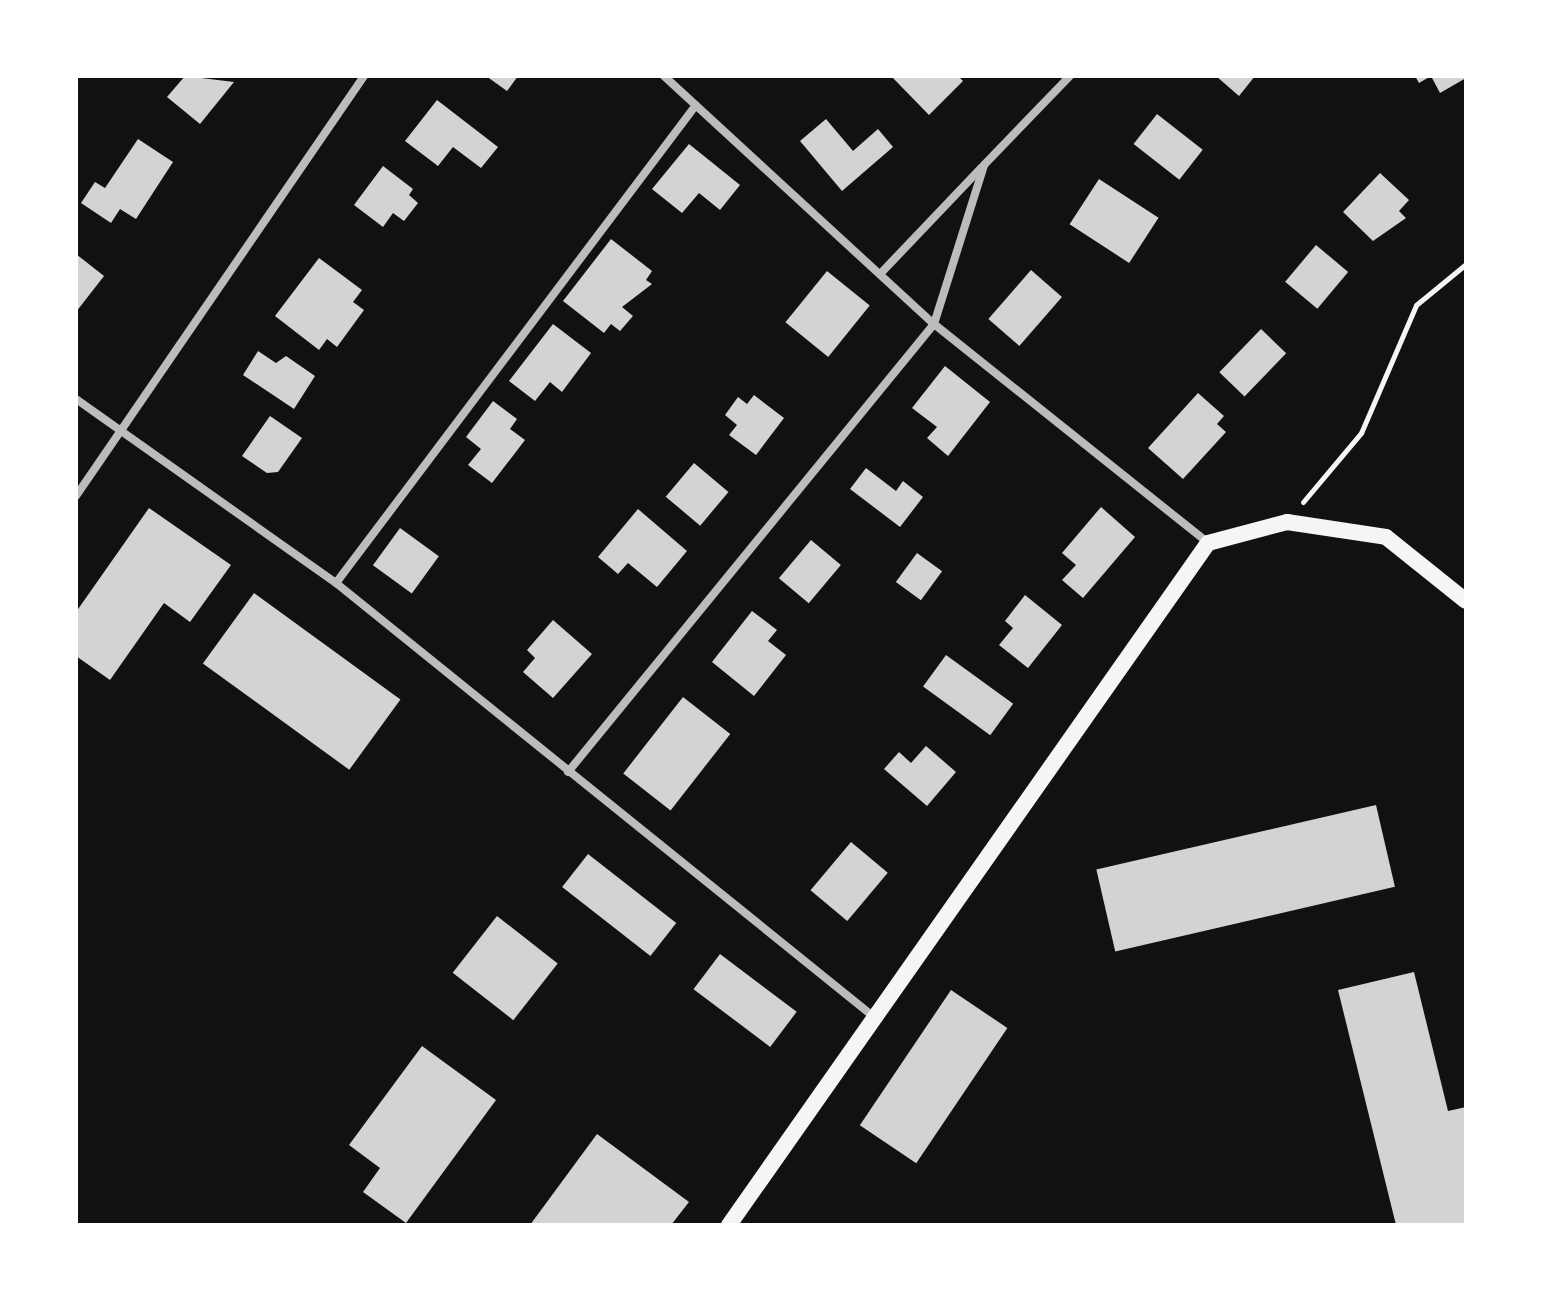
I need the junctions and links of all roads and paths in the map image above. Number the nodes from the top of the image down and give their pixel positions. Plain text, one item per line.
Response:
1 (364, 76) edge
2 (664, 76) edge
3 (1070, 76) edge
4 (696, 105) junction
5 (984, 165) junction
6 (1466, 264) edge
7 (882, 272) junction
8 (934, 324) junction
9 (76, 399) edge
10 (121, 431) junction
11 (76, 496) edge
12 (1287, 522) junction
13 (1208, 543) junction
14 (336, 583) junction
15 (1466, 601) edge
16 (568, 772) junction
17 (874, 1017) junction
18 (729, 1225) edge

1 - 10 street
2 - 4 street
3 - 5 street
4 - 7 street
4 - 14 street
5 - 7 street
5 - 8 street
6 - 12 path
7 - 8 street
8 - 13 street
8 - 16 street
9 - 10 street
10 - 11 street
10 - 14 street
12 - 13 main road
12 - 15 main road
13 - 17 main road
14 - 16 street
16 - 17 street
17 - 18 main road

